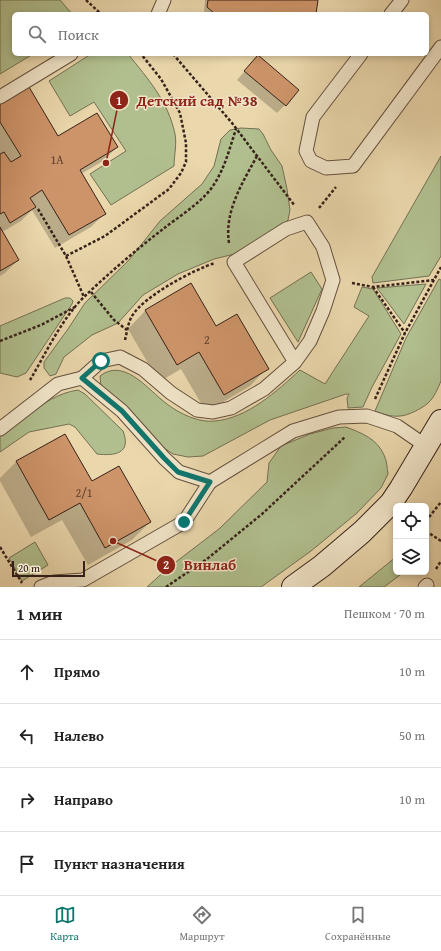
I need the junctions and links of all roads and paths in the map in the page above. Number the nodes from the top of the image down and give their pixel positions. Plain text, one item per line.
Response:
1 (86, 0) edge
2 (164, 0) edge
3 (402, 0) edge
4 (99, 12) edge
5 (159, 12) edge
6 (393, 12) edge
7 (441, 47) edge
8 (68, 56) edge
9 (142, 56) edge
10 (175, 56) edge
11 (359, 56) edge
12 (0, 97) edge
13 (236, 129) junction
14 (257, 156) junction
15 (353, 166) junction
16 (38, 209) dead end
17 (307, 222) junction
18 (66, 256) junction
19 (232, 260) junction
20 (440, 269) edge
21 (437, 274) junction
22 (441, 276) edge
23 (333, 280) junction
24 (434, 280) junction
25 (373, 287) junction
26 (91, 292) junction
27 (84, 297) junction
28 (75, 307) junction
29 (127, 330) junction
30 (405, 333) junction
31 (0, 341) edge
32 (120, 357) junction
33 (295, 362) junction
34 (34, 373) dead end
35 (82, 378) junction
36 (367, 416) junction
37 (441, 421) edge
38 (0, 429) edge
39 (426, 446) junction
40 (210, 482) junction
41 (441, 502) edge
42 (429, 517) edge
43 (429, 533) edge
44 (441, 542) edge
45 (0, 547) edge
46 (25, 587) edge
47 (41, 587) edge
48 (166, 587) edge
49 (293, 587) edge

1 - 4 path
2 - 5 lane
3 - 6 lane
7 - 15 lane
8 - 12 lane
9 - 18 path
10 - 13 path
11 - 15 lane
13 - 14 path
13 - 26 path
14 - 17 path
14 - 19 path
15 - 17 path
16 - 18 path
17 - 19 lane
17 - 23 lane
18 - 27 path
19 - 29 path
19 - 33 lane
20 - 21 path
21 - 22 path
21 - 24 path
23 - 25 path
23 - 33 lane
24 - 25 path
24 - 30 path
25 - 30 path
26 - 27 path
26 - 29 path
27 - 28 path
28 - 31 path
28 - 34 path
29 - 32 path
30 - 36 path
32 - 33 lane
32 - 35 lane
35 - 38 lane
35 - 40 lane
36 - 39 lane
36 - 40 lane
36 - 48 path
37 - 39 main road
39 - 49 main road
40 - 47 lane
41 - 42 path
43 - 44 path
45 - 46 path

